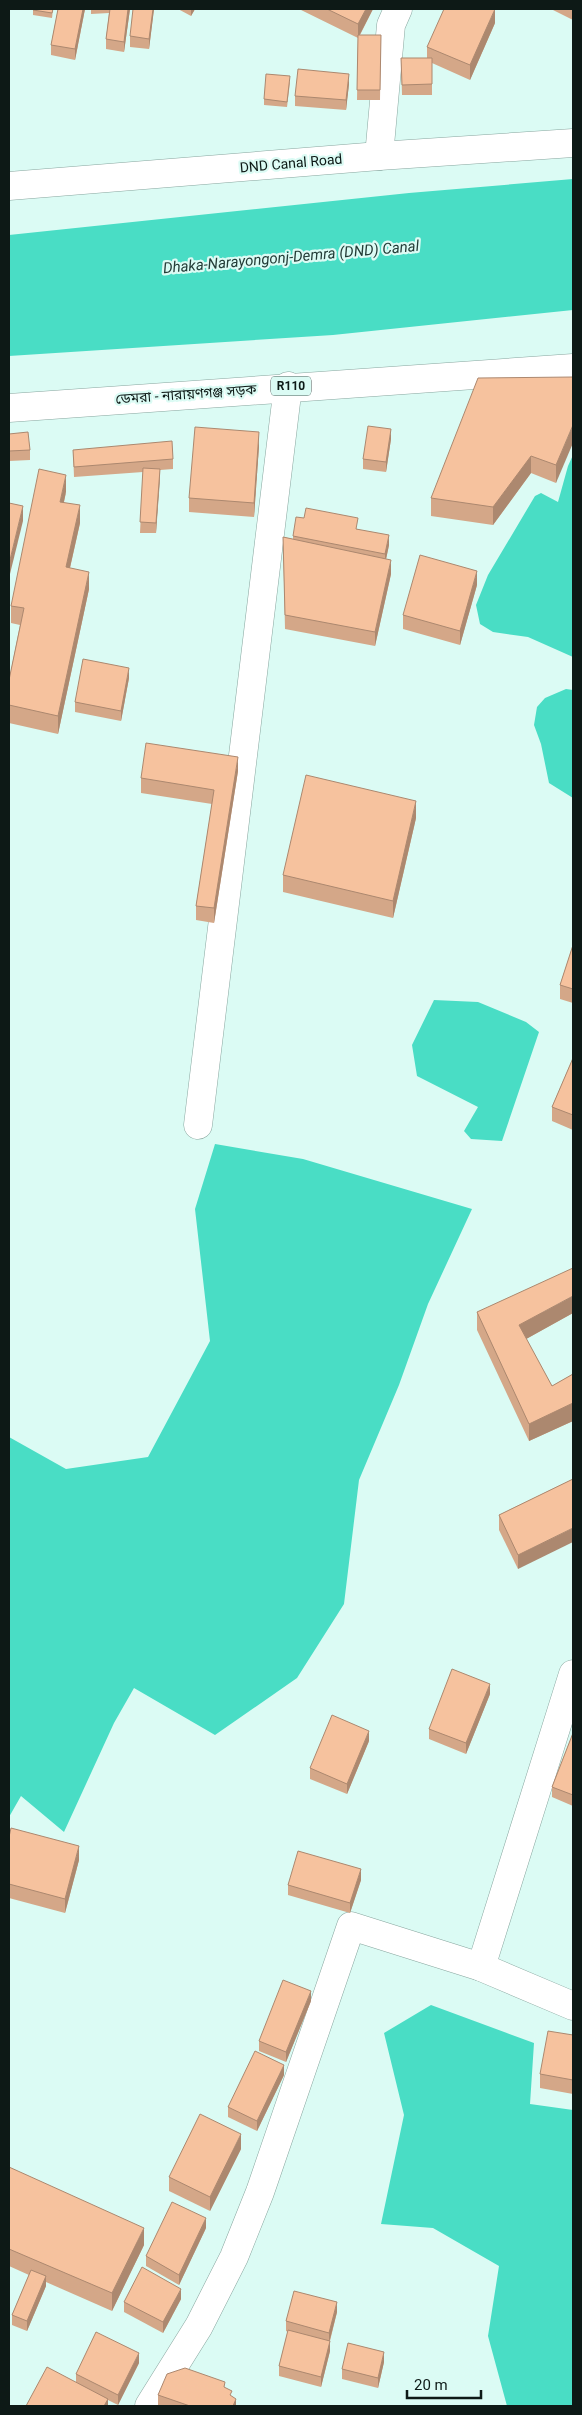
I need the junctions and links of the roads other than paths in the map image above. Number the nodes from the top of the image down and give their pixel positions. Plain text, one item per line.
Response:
1 (398, 9) edge
2 (573, 143) edge
3 (379, 156) junction
4 (9, 186) edge
5 (573, 368) edge
6 (288, 386) junction
7 (9, 408) edge
8 (198, 1125) dead end
9 (573, 1674) edge
10 (481, 1967) junction
11 (573, 2006) edge
12 (149, 2406) edge

1 - 3 street
2 - 3 street, DND Canal Road
3 - 4 street, DND Canal Road
5 - 6 street, ডেমরা - নারায়ণগঞ্জ সড়ক / R110
6 - 7 street, ডেমরা - নারায়ণগঞ্জ সড়ক / R110
6 - 8 street
9 - 10 street
10 - 11 street
10 - 12 street

